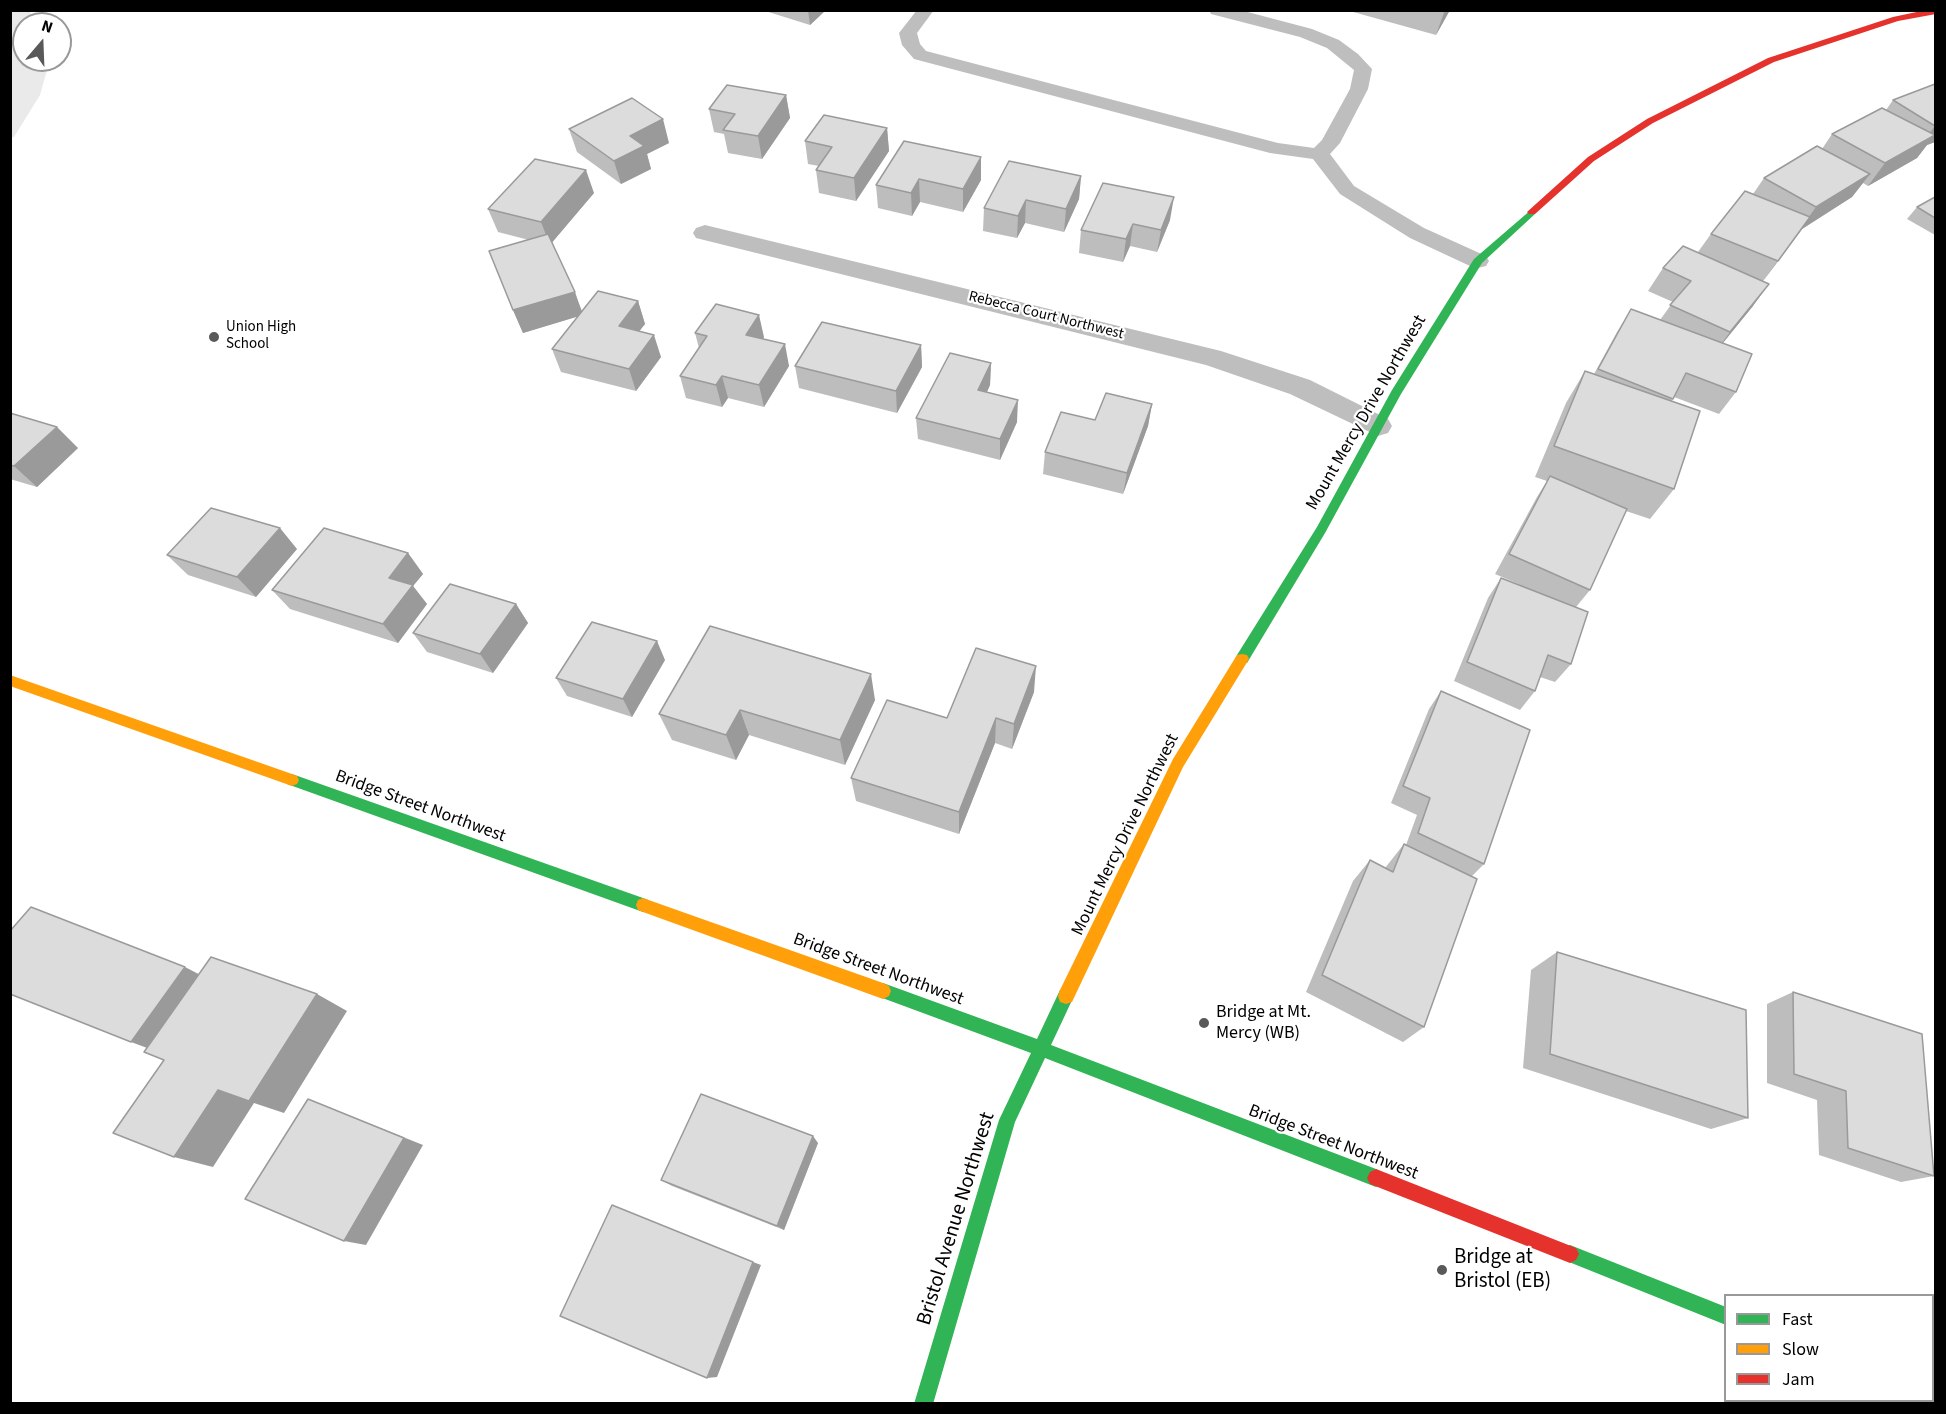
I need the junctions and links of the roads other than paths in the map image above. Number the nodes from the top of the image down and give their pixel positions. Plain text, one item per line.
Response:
1 (926, 10) edge
2 (1217, 10) edge
3 (1935, 11) edge
4 (1319, 154) junction
5 (705, 233) dead end
6 (1478, 261) junction
7 (1378, 426) junction
8 (10, 680) edge
9 (1041, 1050) junction
10 (1724, 1316) edge
11 (923, 1404) edge

1 - 4 lane
2 - 4 lane
3 - 6 street, Mount Mercy Drive Northwest
4 - 6 lane
5 - 7 street, Rebecca Court Northwest
6 - 7 street, Mount Mercy Drive Northwest
7 - 9 street, Mount Mercy Drive Northwest
8 - 9 street, Bridge Street Northwest
9 - 10 street, Bridge Street Northwest
9 - 11 street, Bristol Avenue Northwest

